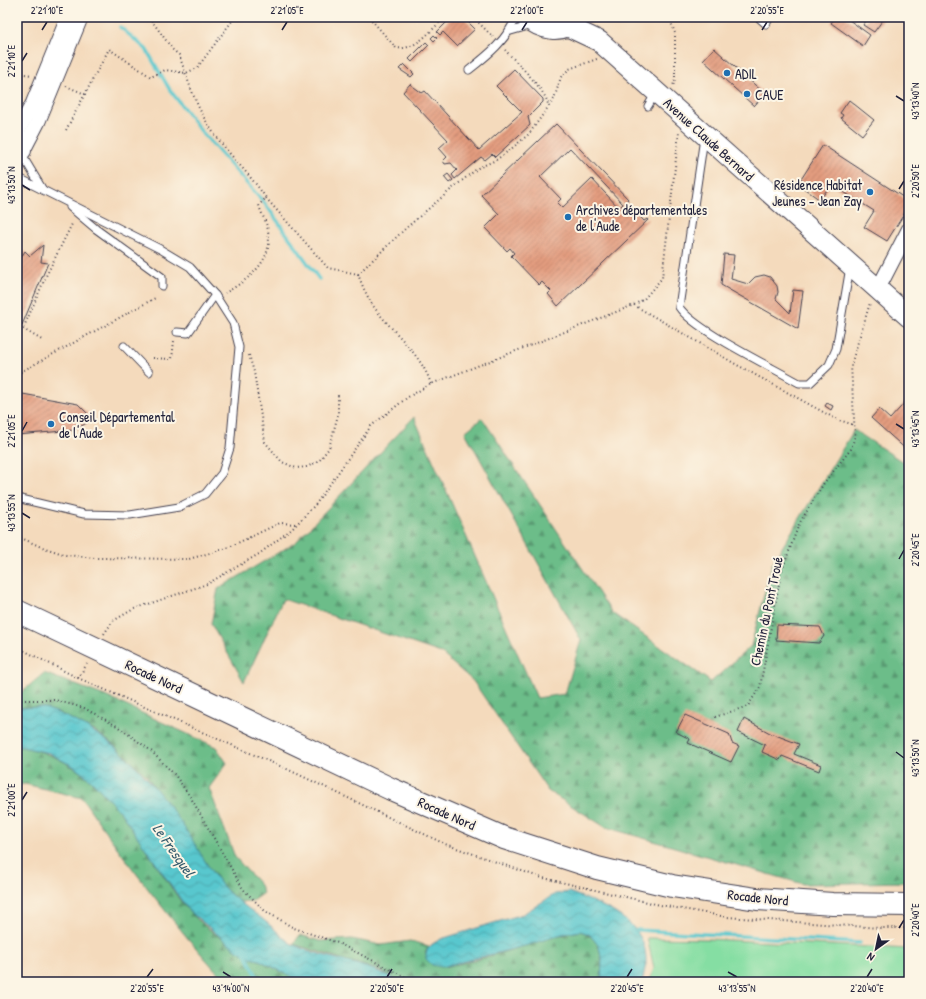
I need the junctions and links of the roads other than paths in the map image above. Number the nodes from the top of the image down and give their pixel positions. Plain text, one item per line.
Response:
1 (68, 17) edge
2 (81, 17) edge
3 (588, 17) edge
4 (758, 17) edge
5 (770, 17) edge
6 (525, 19) edge
7 (573, 22) edge
8 (511, 30) junction
9 (601, 49) junction
10 (469, 70) dead end
11 (49, 78) junction
12 (18, 131) edge
13 (705, 135) junction
14 (22, 154) edge
15 (17, 177) edge
16 (43, 190) junction
17 (62, 200) junction
18 (909, 229) edge
19 (850, 264) junction
20 (162, 286) dead end
21 (878, 289) junction
22 (215, 295) junction
23 (909, 317) edge
24 (176, 332) dead end
25 (124, 346) dead end
26 (149, 372) dead end
27 (17, 498) edge
28 (17, 611) edge
29 (909, 905) edge

1 - 11 street
2 - 11 street
3 - 9 street, Avenue Claude Bernard
4 - 5 lane
6 - 7 street
6 - 8 lane
6 - 8 lane
7 - 9 street, Avenue Claude Bernard
8 - 10 lane
9 - 13 street, Avenue Claude Bernard
11 - 12 street
11 - 14 street
12 - 14 street
13 - 19 street, Avenue Claude Bernard
13 - 19 lane
14 - 16 lane
15 - 16 lane
16 - 17 lane
17 - 20 lane
17 - 22 lane
18 - 21 street
19 - 21 street, Avenue Claude Bernard
21 - 23 street, Avenue Claude Bernard
22 - 24 lane
22 - 27 lane
25 - 26 lane
28 - 29 main road, Rocade Nord

